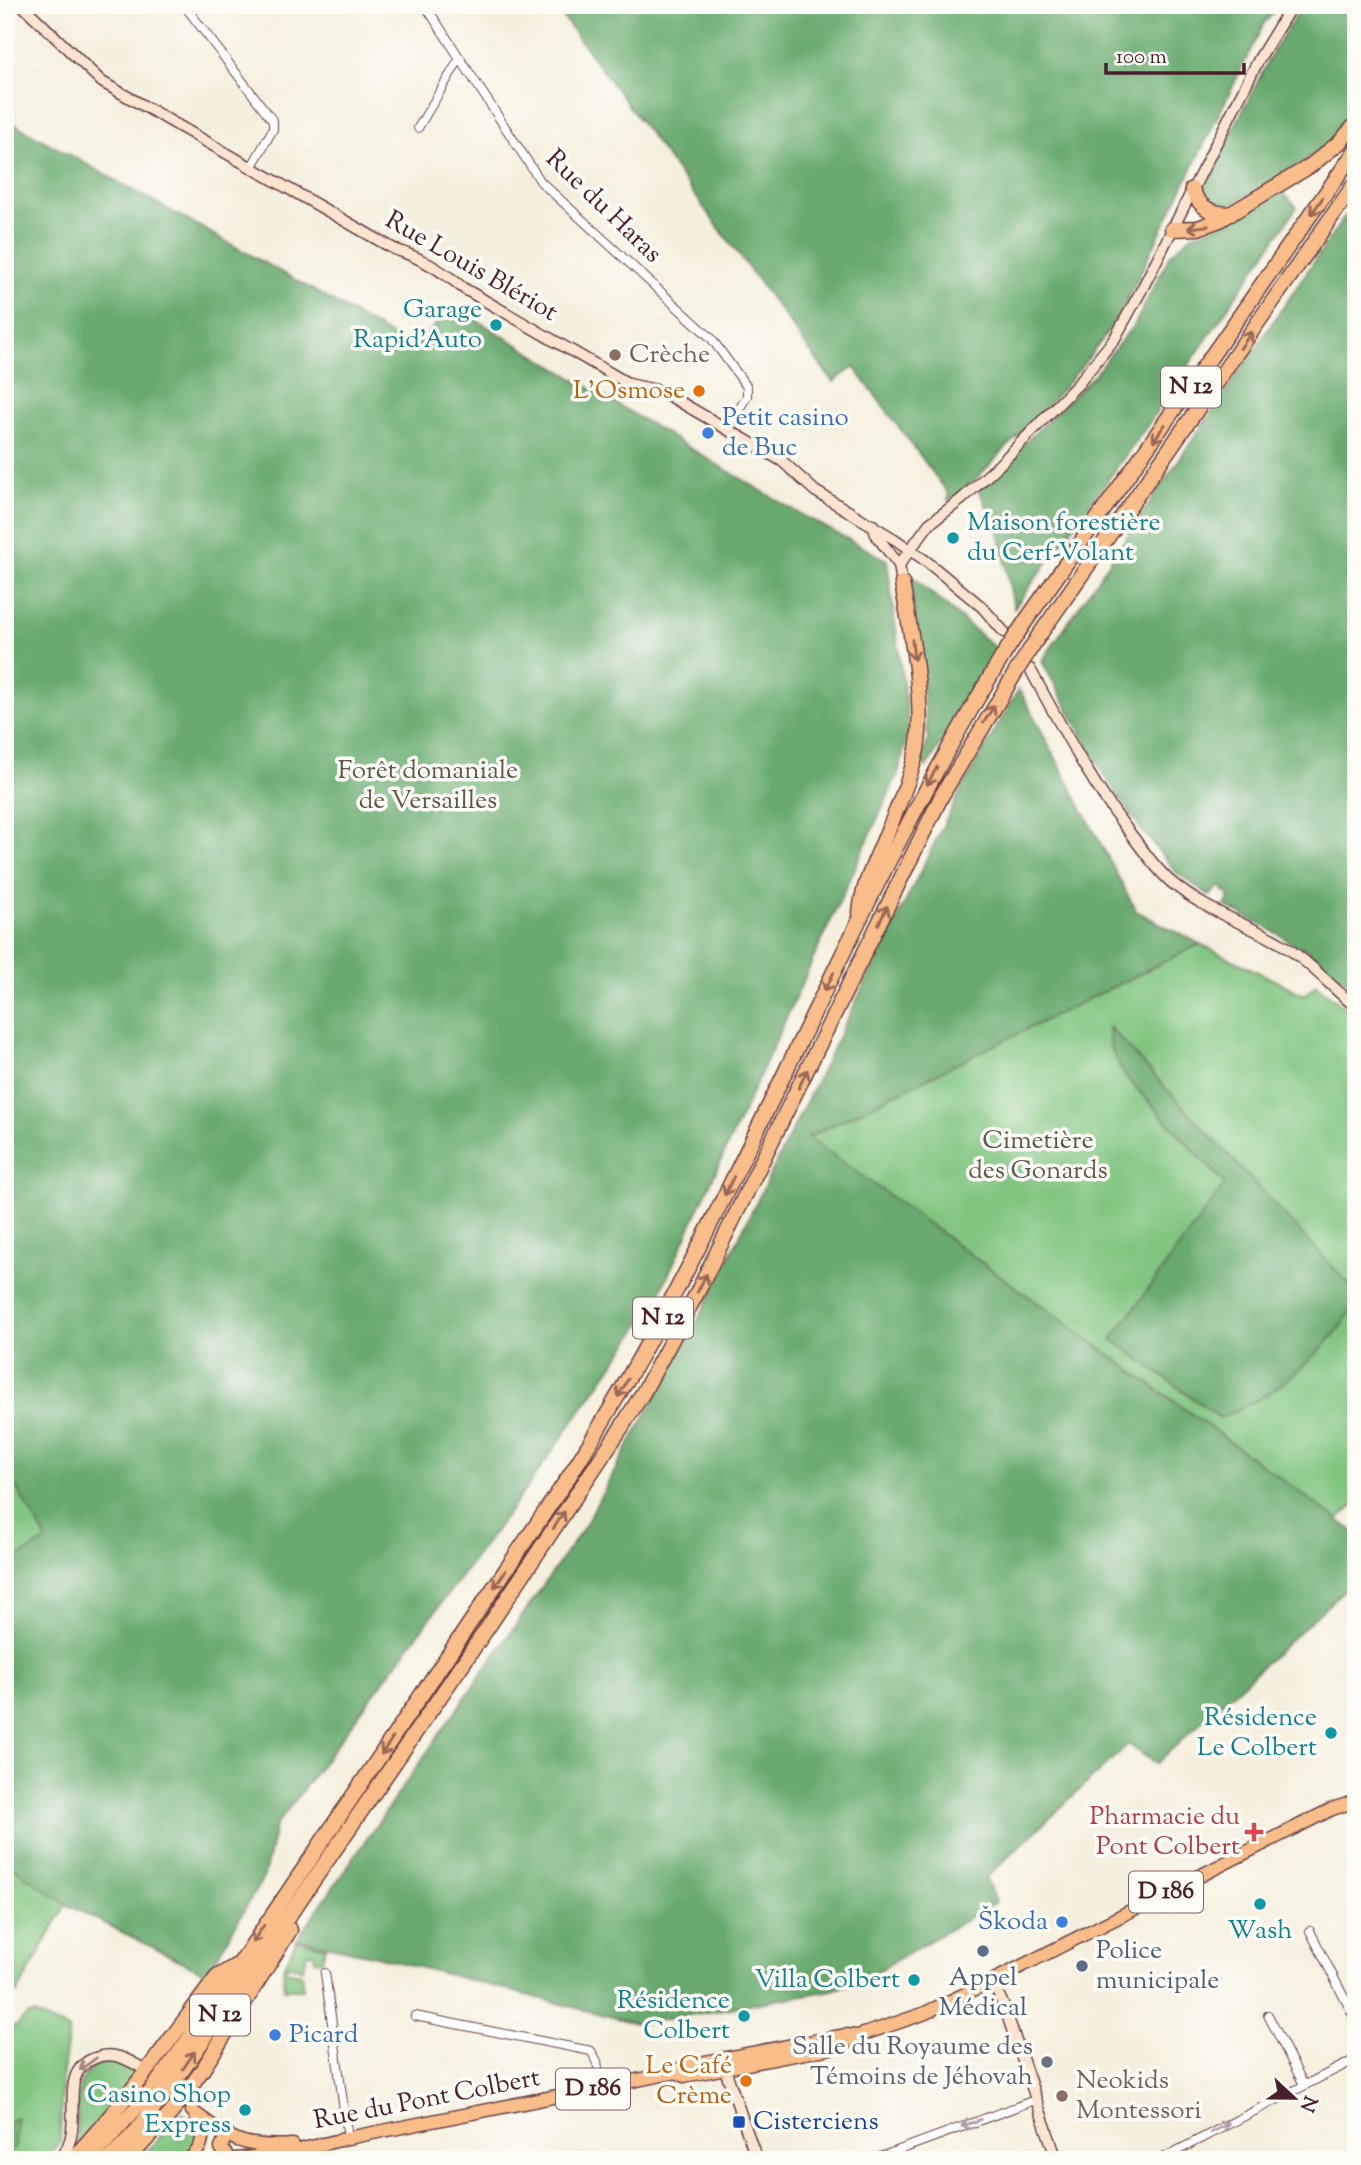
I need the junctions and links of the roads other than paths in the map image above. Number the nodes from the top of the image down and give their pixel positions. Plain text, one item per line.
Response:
1 (22, 5) edge
2 (184, 5) edge
3 (425, 5) edge
4 (1292, 5) edge
5 (460, 58) junction
6 (1356, 124) edge
7 (418, 128) dead end
8 (1356, 150) edge
9 (251, 168) junction
10 (1356, 182) edge
11 (1192, 188) junction
12 (1231, 214) junction
13 (1172, 229) junction
14 (728, 428) junction
15 (873, 525) junction
16 (909, 548) junction
17 (899, 565) junction
18 (902, 583) joint
19 (1004, 632) dead end
20 (1024, 669) junction
21 (859, 921) junction
22 (1356, 1007) edge
23 (1356, 1793) edge
24 (1356, 1801) edge
25 (1340, 1805) junction
26 (318, 1873) junction
27 (1310, 1931) dead end
28 (239, 1963) junction
29 (325, 1973) dead end
30 (992, 1981) junction
31 (1268, 2015) dead end
32 (415, 2016) dead end
33 (1356, 2021) edge
34 (1356, 2059) edge
35 (724, 2064) junction
36 (142, 2068) tunnel mouth
37 (1304, 2085) junction
38 (601, 2088) junction
39 (1035, 2100) junction
40 (226, 2136) junction
41 (348, 2138) junction
42 (318, 2144) junction
43 (60, 2160) edge
44 (71, 2160) edge
45 (89, 2160) edge
46 (108, 2160) edge
47 (127, 2160) edge
48 (188, 2160) edge
49 (228, 2160) edge
50 (757, 2160) edge
51 (872, 2160) edge
52 (1057, 2160) edge
53 (1159, 2160) edge

1 - 9 main road, Rue Louis Blériot
2 - 9 street
3 - 5 street, Rue du Haras
4 - 11 main road
5 - 7 street
5 - 14 street, Rue du Haras
6 - 12 highway
8 -> 21 highway, N 12, bridge
9 - 14 main road, Rue Louis Blériot
20 -> 10 highway, N 12, bridge
11 - 12 highway
11 - 13 main road
12 -> 13 highway
13 - 16 main road
14 - 15 main road, Rue Louis Blériot
15 - 16 main road, Rue Louis Blériot
15 - 17 main road
16 - 17 main road
16 - 19 main road, Rue Louis Blériot
17 - 18 main road
18 -> 21 highway
20 - 22 main road
26 -> 20 highway, N 12
21 -> 28 highway, N 12
23 - 25 main road, D 186
24 - 25 main road, D 186
25 - 30 main road, D 186
46 -> 26 highway, N 12
26 - 47 highway
27 - 33 street
28 - 44 highway
28 - 45 highway, N 12
29 - 41 street
30 - 35 main road, Rue du Pont Colbert / D 186
30 - 39 main road
31 - 37 street
32 - 38 street
34 - 37 street
35 - 38 main road, Rue du Pont Colbert / D 186
35 - 50 main road
36 -> 43 main road
53 -> 37 street
38 - 41 main road, Rue du Pont Colbert / D 186
39 -> 51 street
39 - 52 main road
40 - 42 main road, D 186
40 - 48 main road, D 186
40 - 49 main road
41 - 42 main road, Rue du Pont Colbert / D 186
42 - 49 main road, Rue du Pont Colbert / D 186

